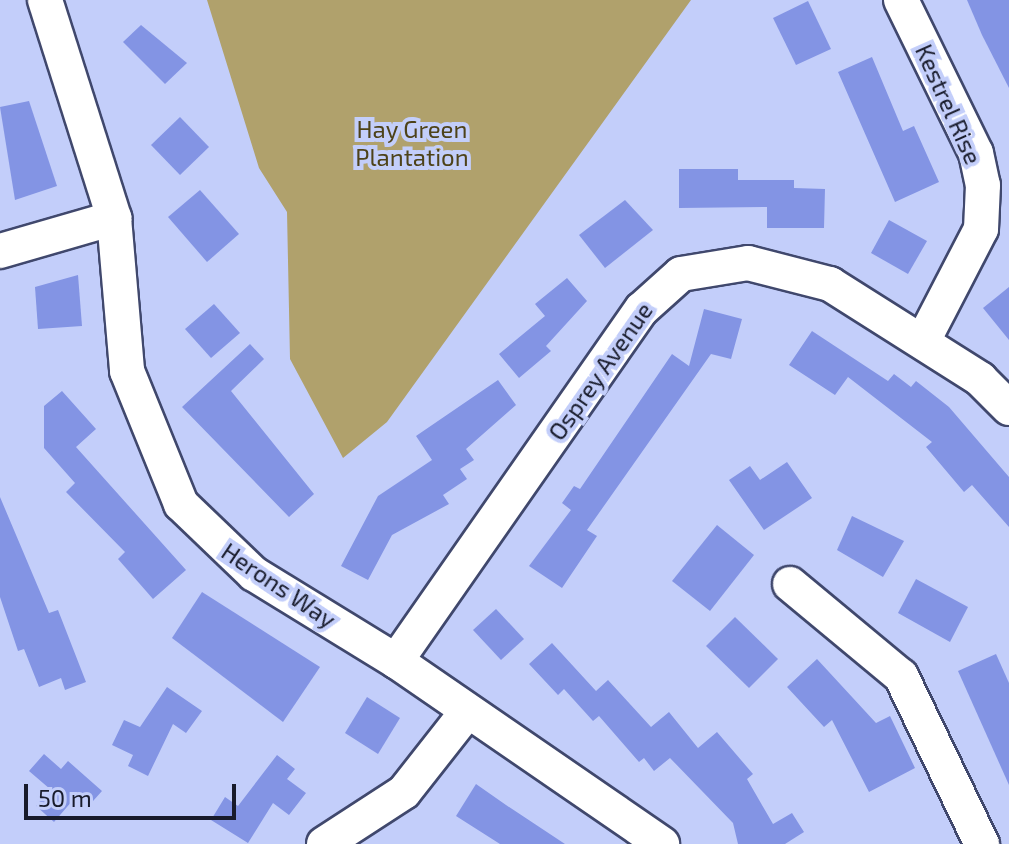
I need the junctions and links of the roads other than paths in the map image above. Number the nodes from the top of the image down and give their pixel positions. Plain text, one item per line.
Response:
1 (45, 0) edge
2 (901, 0) edge
3 (114, 218) junction
4 (0, 251) edge
5 (923, 341) junction
6 (1009, 408) edge
7 (790, 584) dead end
8 (396, 661) junction
9 (467, 712) junction
10 (324, 844) edge
11 (662, 844) edge
12 (982, 844) edge

1 - 3 street, Herons Way
2 - 5 street, Kestrel Rise
3 - 4 street
3 - 8 street, Herons Way
5 - 6 street, Osprey Avenue
5 - 8 street, Osprey Avenue
7 - 12 street
8 - 9 street, Herons Way
9 - 10 street
9 - 11 street, Herons Way

